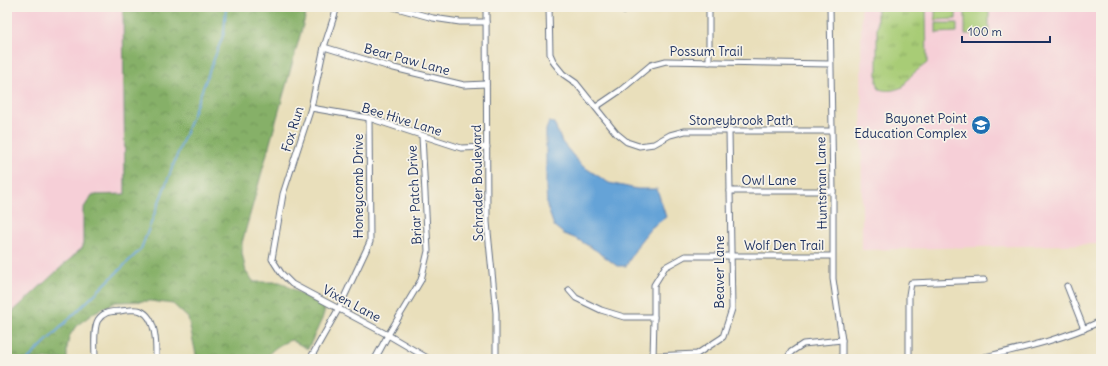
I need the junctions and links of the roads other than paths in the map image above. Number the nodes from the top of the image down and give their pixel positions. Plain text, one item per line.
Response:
1 (337, 7) edge
2 (393, 7) edge
3 (486, 7) edge
4 (549, 7) edge
5 (618, 7) edge
6 (709, 7) edge
7 (830, 7) edge
8 (624, 11) dead end
9 (486, 22) junction
10 (324, 48) junction
11 (709, 62) junction
12 (830, 64) junction
13 (486, 84) junction
14 (596, 107) junction
15 (311, 108) junction
16 (369, 118) junction
17 (729, 131) junction
18 (831, 131) junction
19 (422, 136) junction
20 (487, 147) junction
21 (730, 191) junction
22 (833, 191) junction
23 (731, 256) junction
24 (832, 256) junction
25 (272, 259) joint
26 (984, 280) dead end
27 (1067, 286) dead end
28 (569, 290) dead end
29 (339, 308) junction
30 (654, 317) junction
31 (1101, 321) edge
32 (1084, 329) junction
33 (388, 335) junction
34 (842, 340) junction
35 (653, 357) edge
36 (95, 359) edge
37 (156, 359) edge
38 (310, 359) edge
39 (375, 359) edge
40 (429, 359) edge
41 (496, 359) edge
42 (786, 359) edge
43 (842, 359) edge
44 (909, 359) edge
45 (976, 359) edge

1 - 10 street, Fox Run
2 - 9 street
3 - 9 street, Schrader Boulevard
4 - 14 street, Stoneybrook Path
5 - 8 street
6 - 11 street
7 - 12 street, Huntsman Lane
9 - 13 street, Schrader Boulevard
10 - 13 street, Bear Paw Lane
10 - 15 street, Fox Run
11 - 12 street, Possum Trail
11 - 14 street, Possum Trail
12 - 18 street, Huntsman Lane
13 - 20 street, Schrader Boulevard
14 - 17 street, Stoneybrook Path
15 - 16 street, Bee Hive Lane
15 - 25 street, Fox Run
16 - 19 street, Bee Hive Lane
16 - 29 street, Honeycomb Drive
17 - 18 street, Stoneybrook Path
17 - 21 street, Beaver Lane
18 - 22 street, Huntsman Lane
19 - 20 street, Bee Hive Lane
19 - 33 street, Briar Patch Drive
20 - 41 street, Schrader Boulevard
21 - 22 street, Owl Lane
21 - 23 street, Beaver Lane
22 - 24 street, Huntsman Lane
23 - 24 street, Wolf Den Trail
23 - 30 street, Wolf Den Trail
23 - 35 street, Beaver Lane
24 - 34 street, Huntsman Lane
25 - 29 street, Vixen Lane
26 - 44 street
27 - 32 street
28 - 30 street
29 - 33 street, Vixen Lane
29 - 38 street, Honeycomb Drive
30 - 35 street, Wolf Den Trail
31 - 32 street
32 - 45 street
33 - 39 street, Briar Patch Drive
33 - 40 street, Vixen Lane
34 - 42 street
34 - 43 street, Huntsman Lane
36 - 37 street

